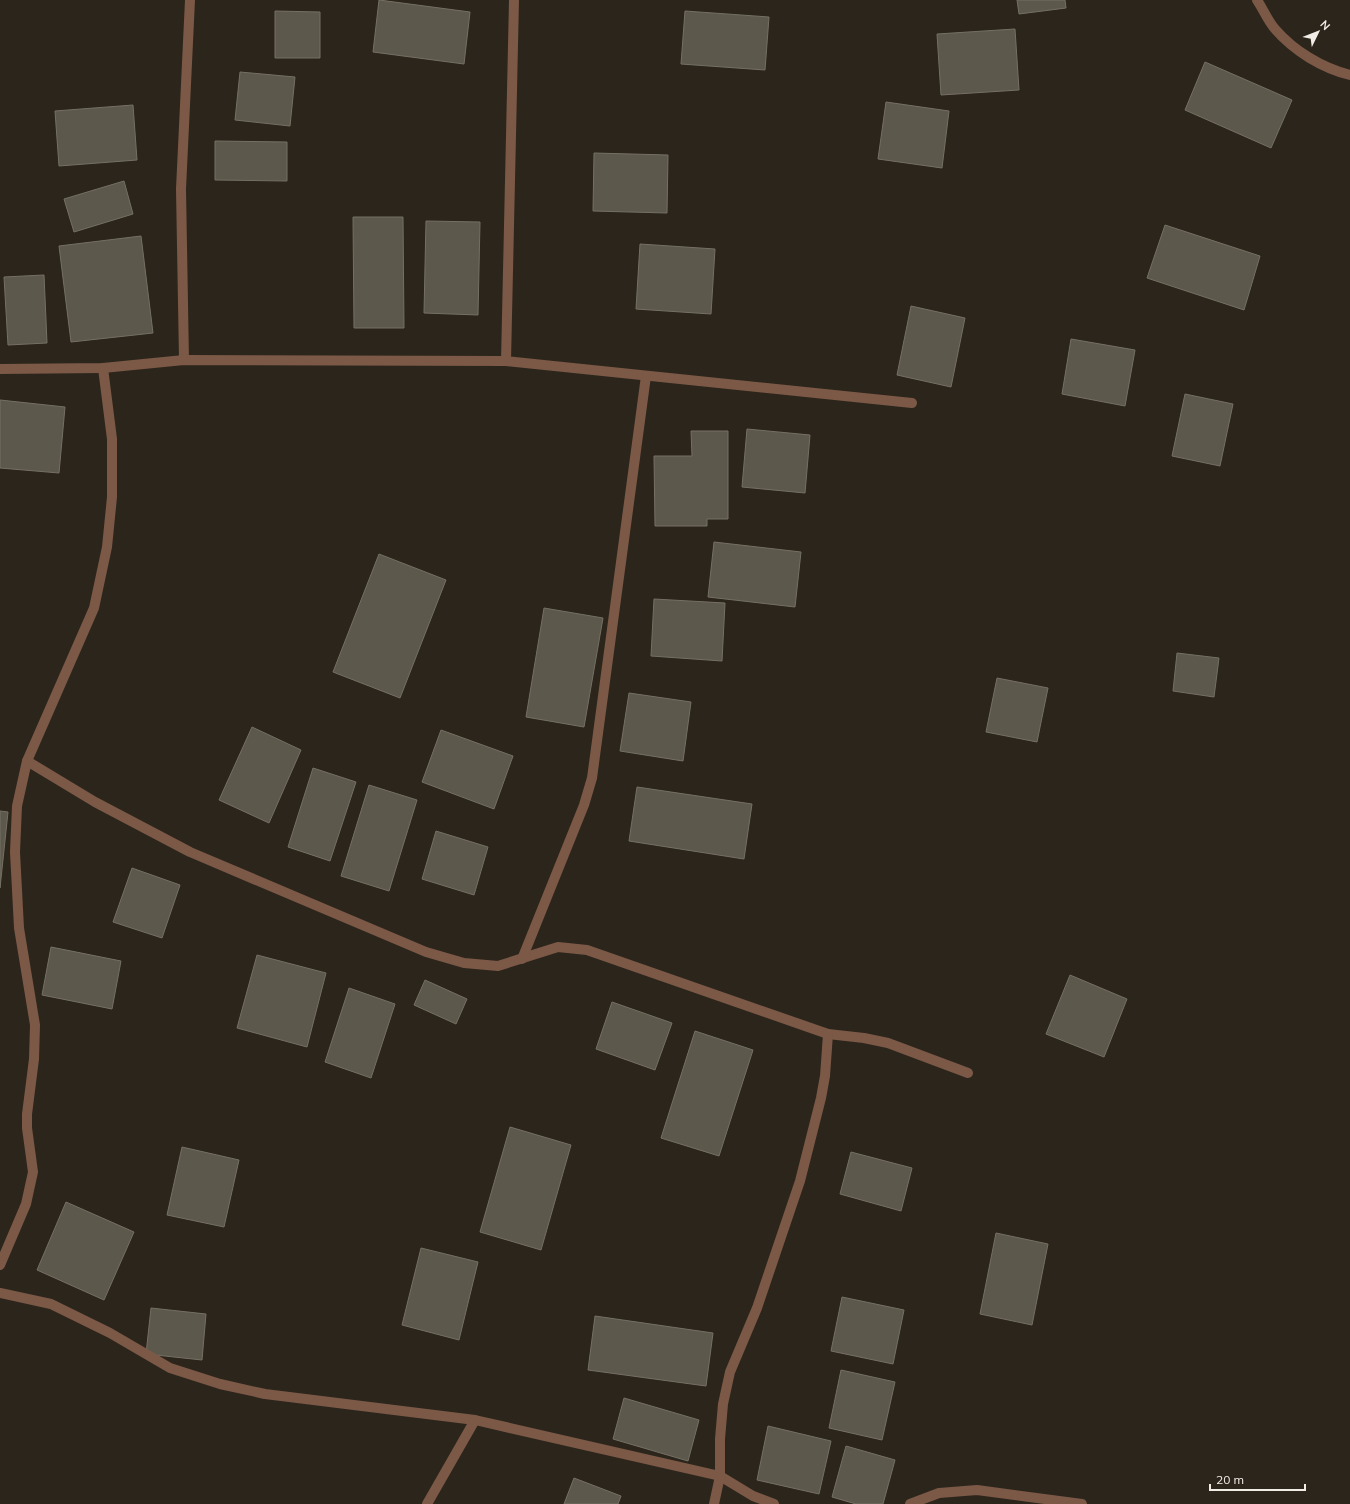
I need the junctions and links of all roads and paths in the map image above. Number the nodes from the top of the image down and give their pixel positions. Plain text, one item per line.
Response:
1 (190, 0) edge
2 (514, 0) edge
3 (1257, 0) edge
4 (1350, 75) edge
5 (184, 360) junction
6 (506, 361) junction
7 (103, 368) junction
8 (0, 370) edge
9 (646, 376) junction
10 (912, 403) dead end
11 (26, 761) junction
12 (522, 959) junction
13 (828, 1034) junction
14 (968, 1073) dead end
15 (0, 1266) edge
16 (0, 1293) edge
17 (475, 1420) junction
18 (720, 1476) junction
19 (427, 1504) edge
20 (714, 1504) edge
21 (774, 1504) edge
22 (910, 1504) edge
23 (1082, 1504) edge

1 - 5 street
2 - 6 street
3 - 4 street
5 - 6 street
5 - 7 street
6 - 9 street
7 - 8 street
7 - 11 street
9 - 10 street
9 - 12 street
11 - 12 street
11 - 15 street
12 - 13 street
13 - 14 street
13 - 18 street
16 - 17 street
17 - 18 street
17 - 19 street
18 - 20 street
18 - 21 street
22 - 23 street

